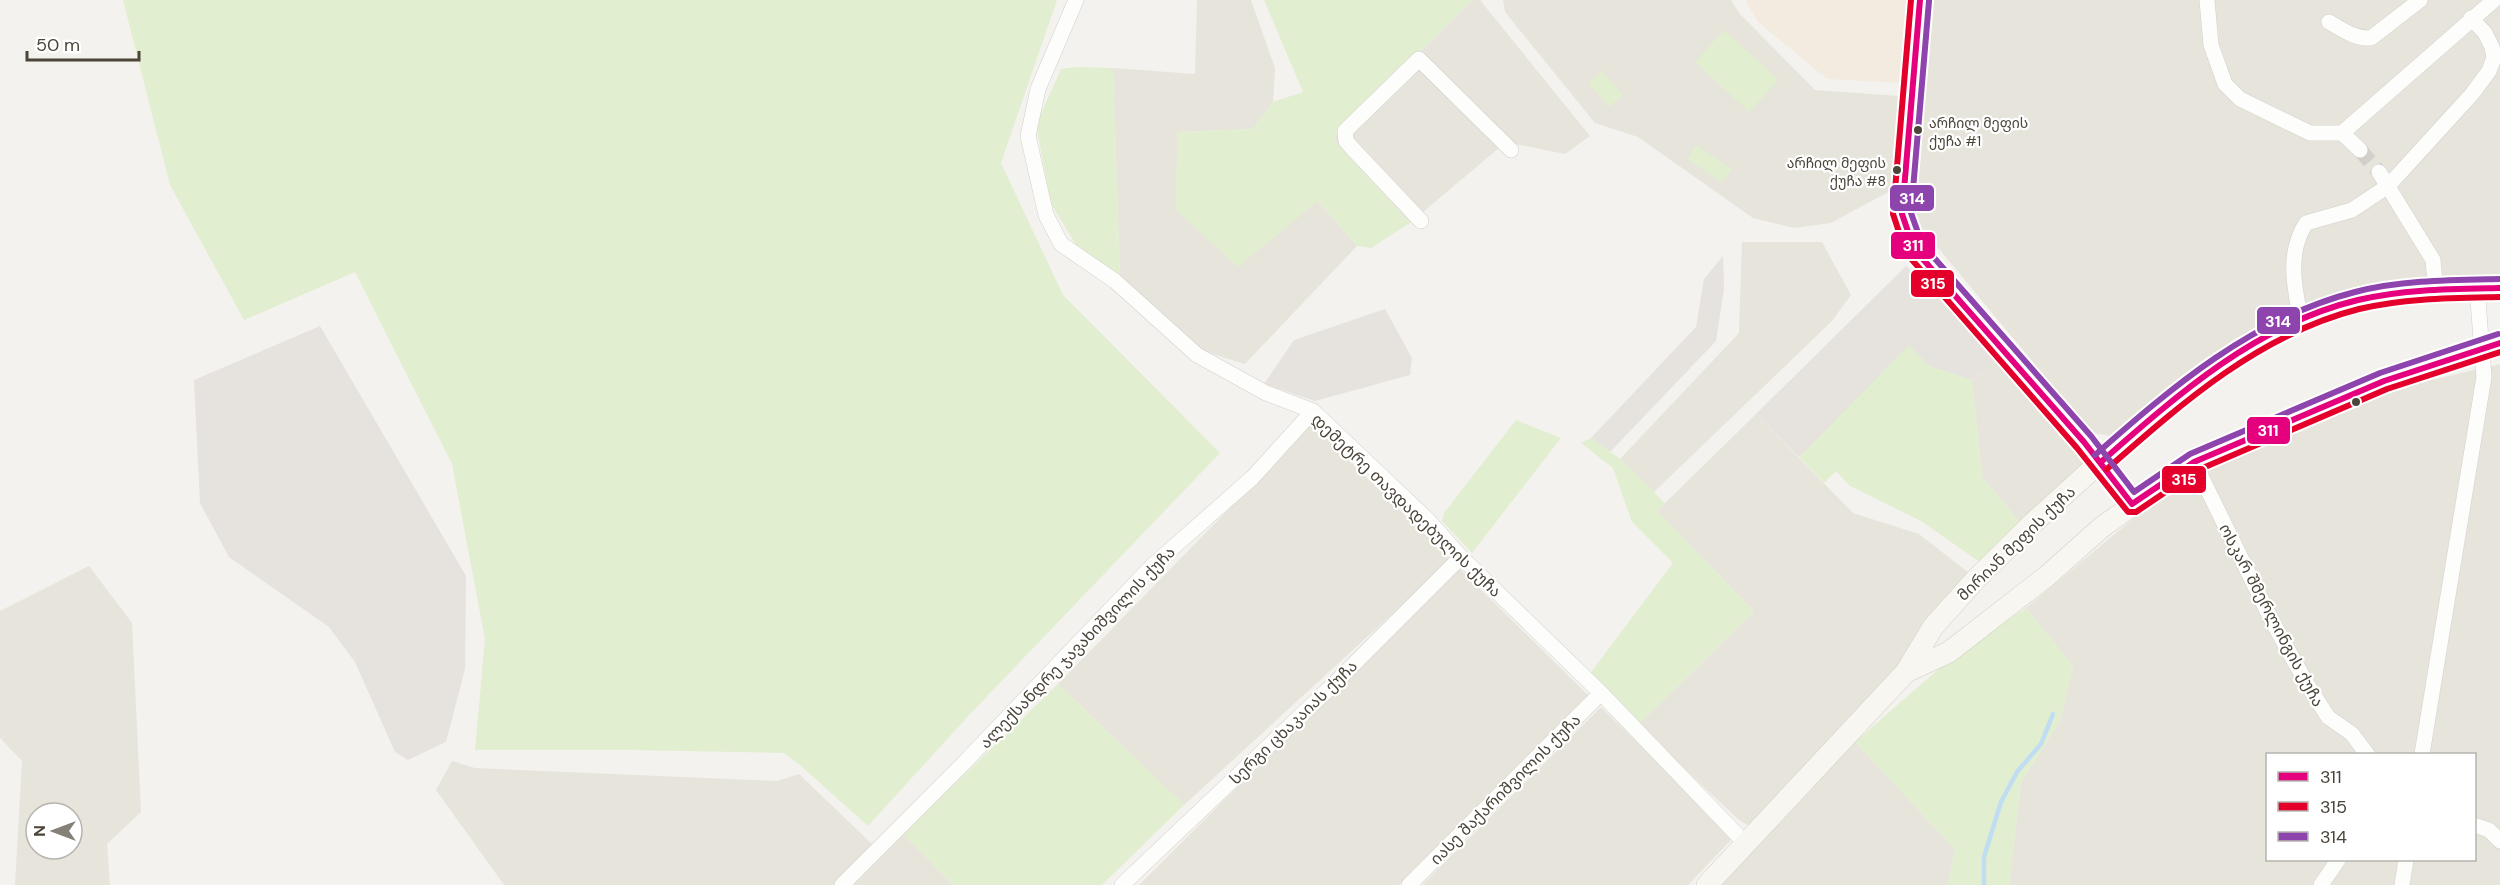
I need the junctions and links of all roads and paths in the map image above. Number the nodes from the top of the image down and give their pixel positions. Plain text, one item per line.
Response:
1 (1076, 0) edge
2 (1920, 0) edge
3 (2208, 0) edge
4 (2420, 0) edge
5 (2494, 0) edge
6 (2471, 18) junction
7 (2329, 22) dead end
8 (2342, 133) junction
9 (1511, 150) dead end
10 (2360, 150) tunnel mouth
11 (2379, 172) tunnel mouth
12 (2388, 186) junction
13 (1421, 220) dead end
14 (2477, 288) junction
15 (2500, 288) edge
16 (2436, 291) junction
17 (2301, 320) junction
18 (2491, 346) edge
19 (1313, 411) junction
20 (2101, 462) junction
21 (2194, 462) junction
22 (2132, 504) junction
23 (1461, 557) junction
24 (1933, 627) junction
25 (1956, 646) junction
26 (1906, 672) junction
27 (1601, 693) junction
28 (2366, 753) edge
29 (2422, 753) edge
30 (2476, 825) edge
31 (2500, 841) edge
32 (1746, 844) junction
33 (2337, 861) edge
34 (2406, 861) edge
35 (842, 885) edge
36 (1122, 885) edge
37 (1409, 885) edge
38 (1707, 885) edge
39 (2321, 885) edge
40 (2402, 885) edge

1 - 19 street, დემეტრე თავდადებულის ქუჩა
2 - 20 street
3 - 8 street
4 - 7 street
5 - 6 street
6 - 8 street
6 - 12 street
8 - 10 street
9 - 13 street
11 - 12 street
12 - 16 street
12 - 17 street
14 - 15 street, მირიან მეფის ქუჩა
14 - 16 street, მირიან მეფის ქუჩა
14 - 18 street
16 - 17 street, მირიან მეფის ქუჩა
17 - 20 street, მირიან მეფის ქუჩა
18 - 21 street, მირიან მეფის ქუჩა
18 - 29 street
19 - 23 street, დემეტრე თავდადებულის ქუჩა
19 - 35 street, ალექსანდრე ჯავახიშვილის ქუჩა
20 - 22 street
20 - 24 street, მირიან მეფის ქუჩა
21 - 22 street, მირიან მეფის ქუჩა
21 - 28 street, ოსკარ შმერლინგის ქუჩა
22 - 25 street, მირიან მეფის ქუჩა
23 - 27 street, დემეტრე თავდადებულის ქუჩა
23 - 36 street, სერგი ცხაკაიას ქუჩა
24 - 25 street
24 - 26 street, მირიან მეფის ქუჩა
25 - 26 street, მირიან მეფის ქუჩა
26 - 32 street, მირიან მეფის ქუჩა
27 - 32 street, დემეტრე თავდადებულის ქუჩა
27 - 37 street, იასე შაქარიშვილის ქუჩა
30 - 31 street
32 - 38 street, მირიან მეფის ქუჩა
33 - 39 street
34 - 40 street

